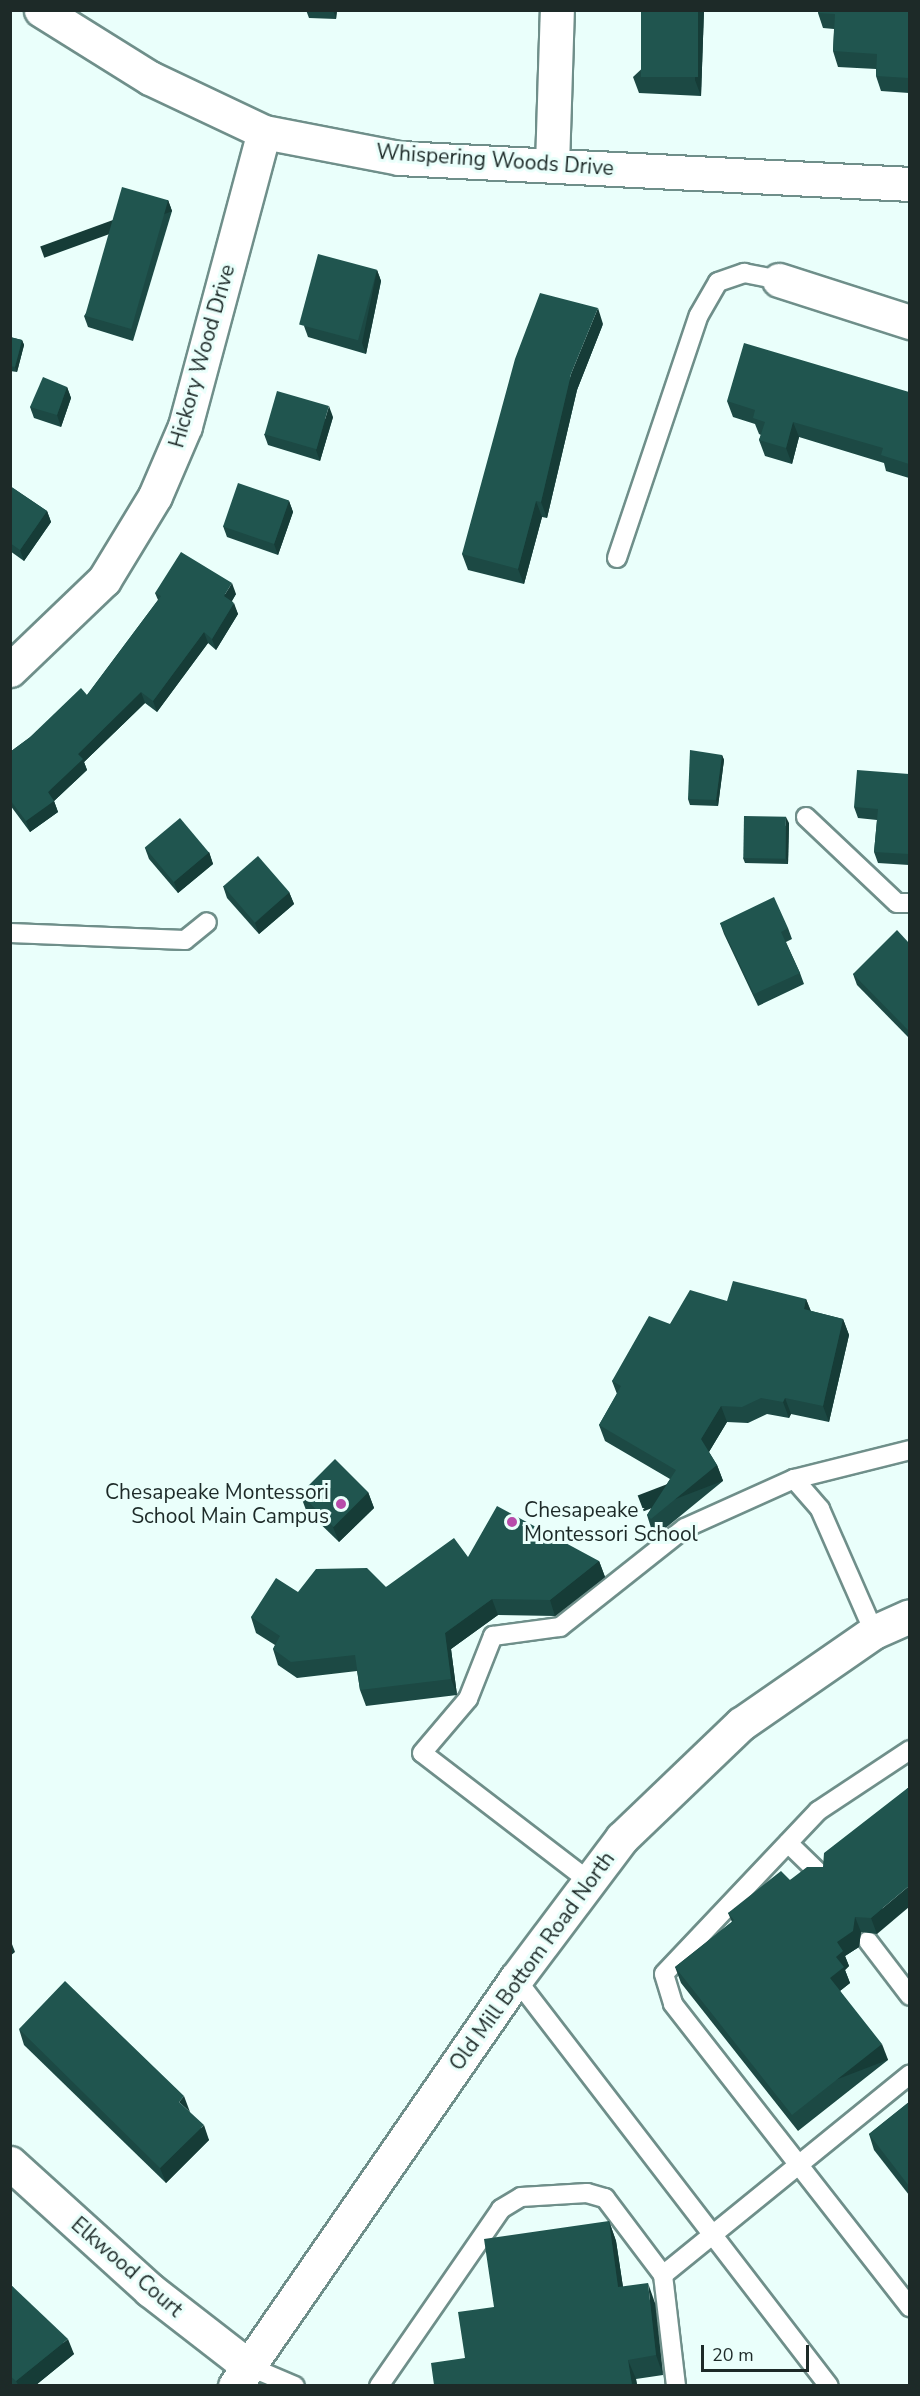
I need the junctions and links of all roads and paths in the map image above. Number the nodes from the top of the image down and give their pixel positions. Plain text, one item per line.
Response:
1 (40, 10) edge
2 (557, 10) edge
3 (264, 132) junction
4 (552, 165) junction
5 (909, 184) edge
6 (779, 280) joint
7 (909, 322) edge
8 (617, 558) dead end
9 (10, 670) edge
10 (806, 817) dead end
11 (909, 903) edge
12 (207, 922) dead end
13 (10, 933) edge
14 (909, 1450) edge
15 (794, 1479) junction
16 (909, 1616) edge
17 (874, 1632) junction
18 (909, 1750) edge
19 (788, 1843) junction
20 (821, 1875) edge
21 (589, 1881) junction
22 (868, 1941) edge
23 (516, 1979) junction
24 (909, 1996) edge
25 (909, 2074) edge
26 (10, 2163) edge
27 (800, 2163) junction
28 (714, 2236) junction
29 (663, 2275) junction
30 (909, 2307) edge
31 (242, 2376) edge
32 (295, 2385) edge
33 (379, 2385) edge
34 (676, 2385) edge
35 (829, 2385) edge

1 - 3 street, Whispering Woods Drive
2 - 4 street
3 - 4 street, Whispering Woods Drive
3 - 9 street, Hickory Wood Drive
4 - 5 street, Whispering Woods Drive
6 - 7 street
6 - 8 lane
10 - 11 lane
12 - 13 lane
14 - 15 lane
15 - 17 lane
15 - 21 lane
16 - 17 street, Old Mill Bottom Road North
17 - 21 street, Old Mill Bottom Road North
18 - 19 lane
19 - 20 lane
19 - 27 lane
21 - 23 street, Old Mill Bottom Road North
22 - 24 lane
23 - 28 lane
23 - 31 street, Old Mill Bottom Road North
25 - 27 lane
26 - 31 street, Elkwood Court
27 - 28 lane
27 - 30 lane
28 - 29 lane
28 - 35 lane
29 - 33 lane
29 - 34 lane
31 - 32 lane

